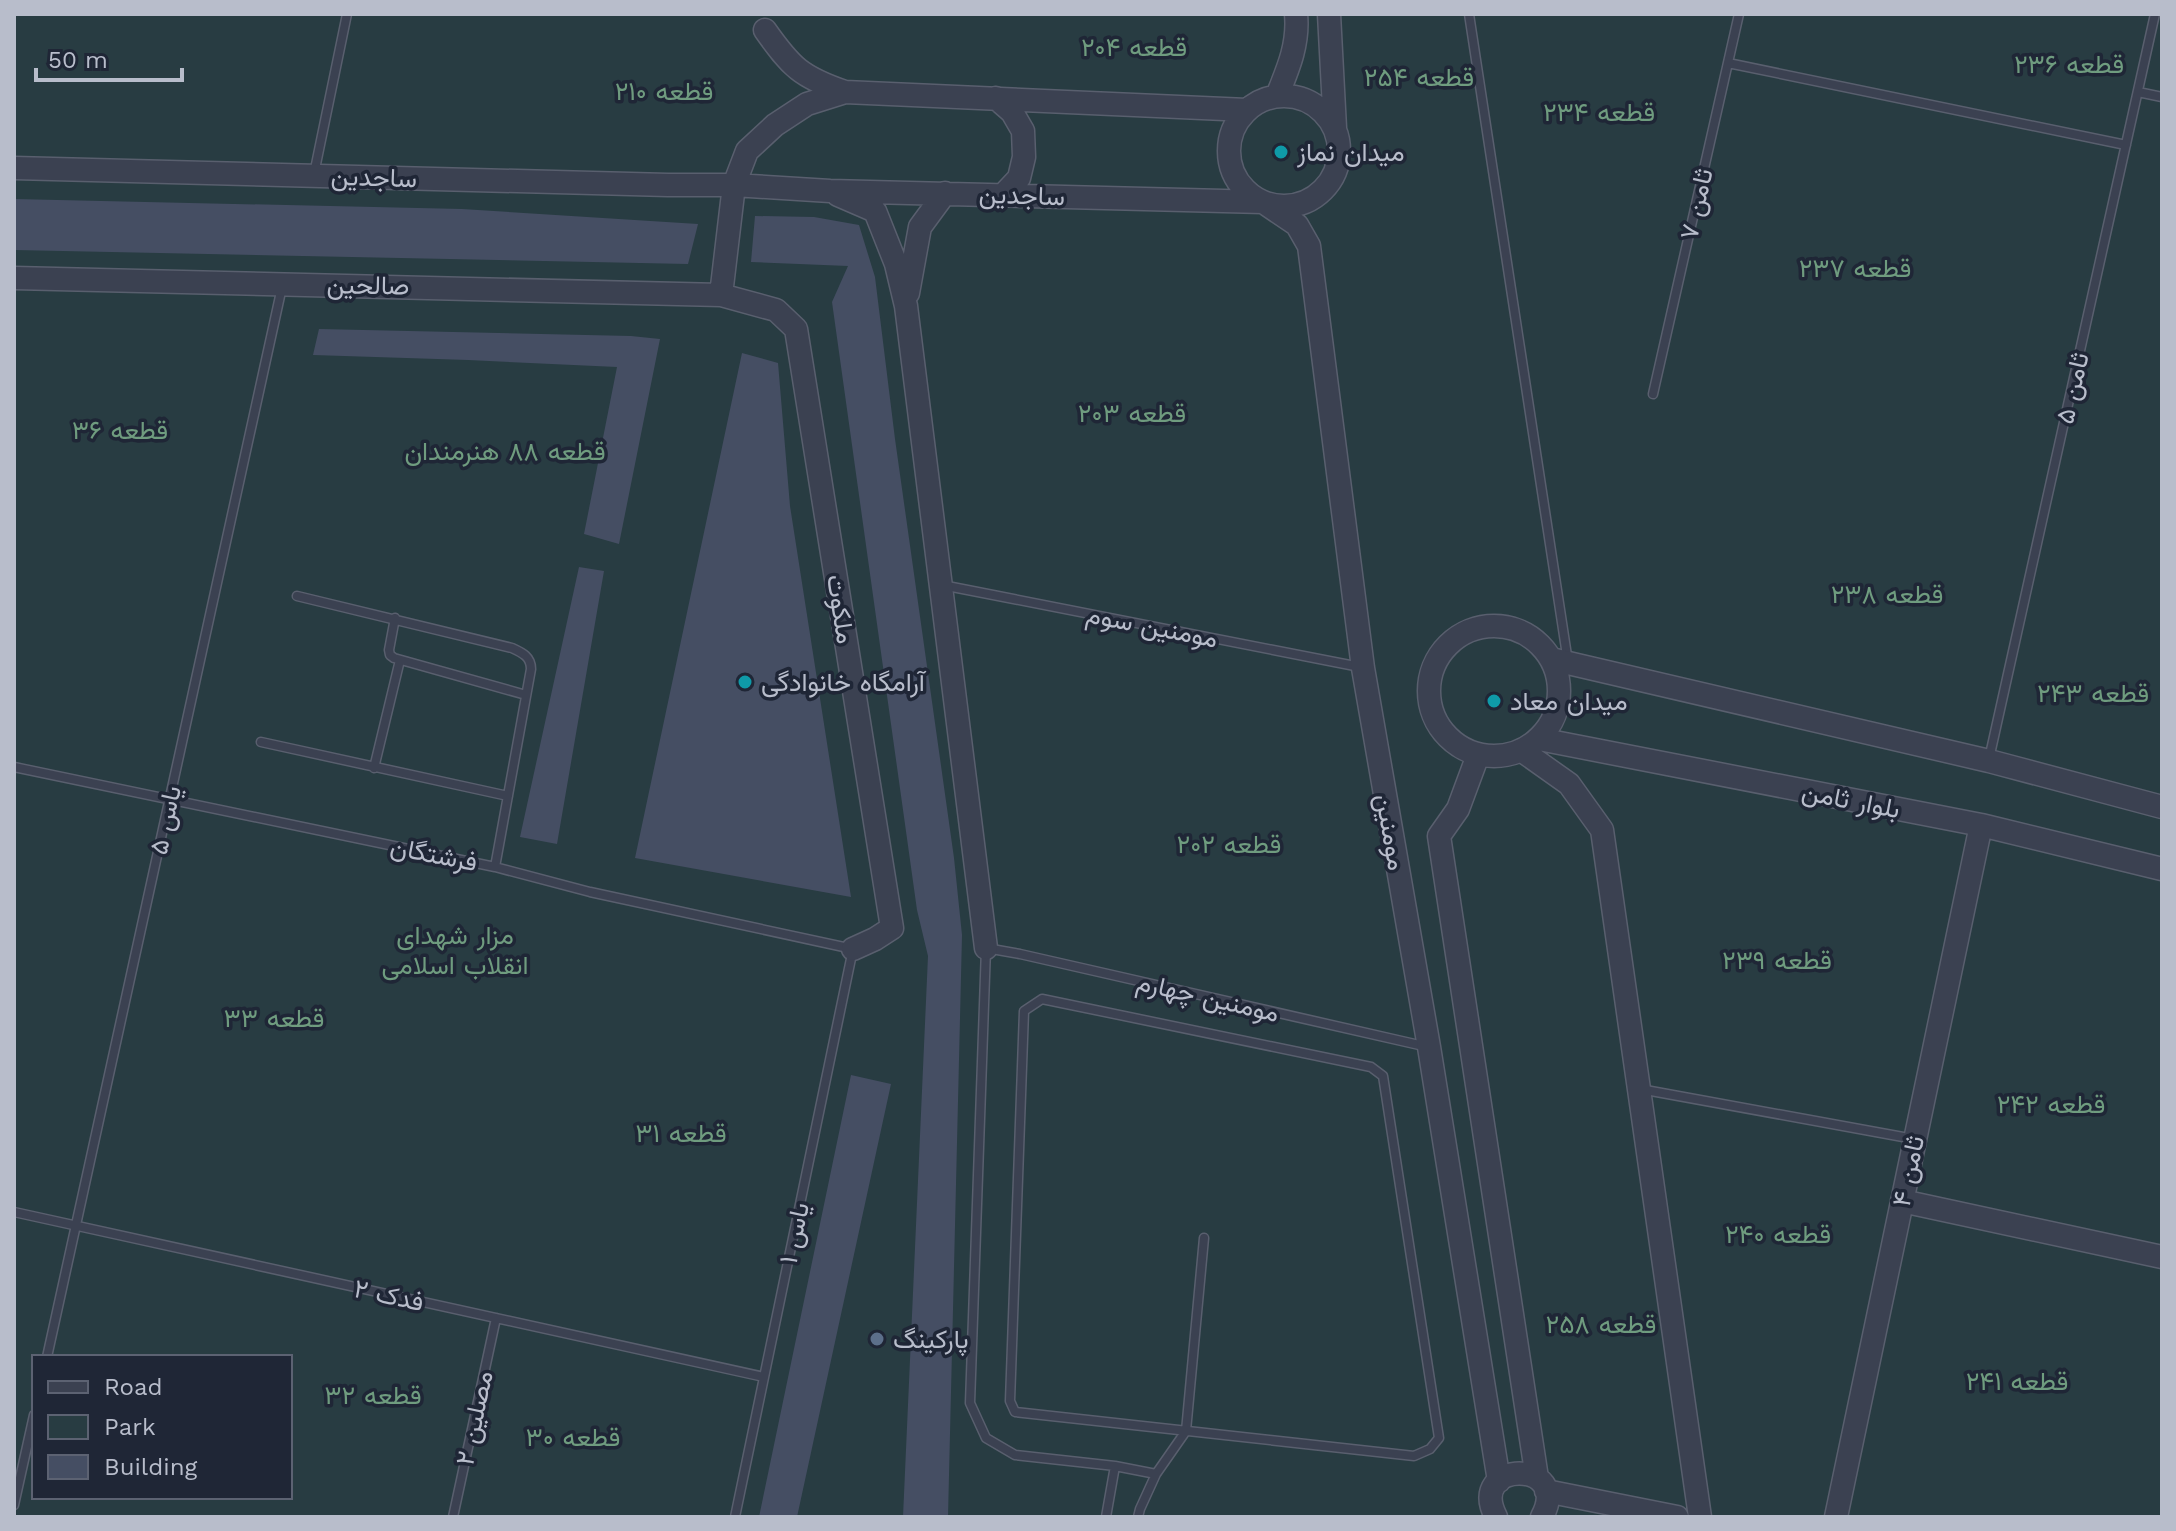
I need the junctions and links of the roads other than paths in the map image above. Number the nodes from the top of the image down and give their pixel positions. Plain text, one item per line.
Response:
1 (347, 14) edge
2 (1296, 14) edge
3 (1329, 14) edge
4 (1469, 14) edge
5 (1739, 14) edge
6 (2155, 14) edge
7 (765, 30) dead end
8 (1728, 63) junction
9 (845, 92) junction
10 (2138, 92) junction
11 (1277, 96) junction
12 (2162, 97) edge
13 (996, 98) junction
14 (1247, 110) junction
15 (1335, 129) junction
16 (2126, 145) junction
17 (14, 168) edge
18 (314, 176) junction
19 (734, 185) junction
20 (830, 191) junction
21 (945, 193) junction
22 (1003, 195) junction
23 (1263, 202) junction
24 (14, 278) edge
25 (283, 283) junction
26 (721, 295) junction
27 (906, 306) junction
28 (1653, 394) dead end
29 (941, 585) junction
30 (297, 596) dead end
31 (395, 618) junction
32 (400, 660) junction
33 (1560, 661) junction
34 (1363, 668) junction
35 (526, 695) junction
36 (261, 742) dead end
37 (1530, 744) junction
38 (1478, 755) junction
39 (1989, 761) junction
40 (14, 767) edge
41 (374, 768) junction
42 (508, 796) junction
43 (169, 801) junction
44 (2162, 807) edge
45 (1981, 825) junction
46 (495, 867) junction
47 (2162, 869) edge
48 (986, 948) junction
49 (853, 949) junction
50 (1429, 1047) junction
51 (1640, 1089) junction
52 (1915, 1139) junction
53 (1902, 1201) junction
54 (14, 1212) edge
55 (76, 1226) junction
56 (1204, 1238) dead end
57 (2162, 1257) edge
58 (496, 1318) junction
59 (47, 1355) edge
60 (764, 1377) junction
61 (32, 1424) edge
62 (1186, 1431) junction
63 (1115, 1466) junction
64 (1156, 1474) junction
65 (1499, 1481) junction
66 (1546, 1503) edge
67 (14, 1505) edge
68 (453, 1517) edge
69 (735, 1517) edge
70 (1106, 1517) edge
71 (1138, 1517) edge
72 (1496, 1517) edge
73 (1677, 1517) edge
74 (1700, 1517) edge
75 (1836, 1517) edge

1 - 18 lane
2 - 11 street
3 - 15 street
4 - 33 lane
5 - 8 lane, ثامن ۷
6 - 10 lane, ثامن ۵
7 - 9 street
8 - 16 lane
8 - 28 lane, ثامن ۷
9 - 13 street
9 - 19 street
10 - 12 lane
10 - 16 lane, ثامن ۵
11 - 14 street
11 - 15 street
13 - 14 street
13 - 22 street
14 - 23 street
15 - 23 street
16 - 39 lane, ثامن ۵
17 - 18 street, ساجدین
18 - 19 street, ساجدین
19 - 20 street, ساجدین
19 - 26 street
20 - 21 street, ساجدین
20 - 27 street
21 - 22 street, ساجدین
21 - 27 street
22 - 23 street, ساجدین
23 - 34 street, مومنین
24 - 25 street, صالحین
25 - 26 street, صالحین
25 - 43 lane, یاس ۵
26 - 49 street, ملکوت
27 - 29 street
29 - 34 lane, مومنین سوم
29 - 48 street
30 - 31 lane
31 - 32 lane
31 - 35 lane
32 - 35 lane
32 - 41 lane
33 - 37 street
33 - 38 street
33 - 39 street
34 - 50 street, مومنین
35 - 42 lane
36 - 41 lane
37 - 38 street
37 - 45 street, بلوار ثامن
37 - 51 street
38 - 66 street, مومنین
39 - 44 street
40 - 43 lane, فرشتگان
41 - 42 lane
42 - 46 lane
43 - 46 lane, فرشتگان
43 - 55 lane, یاس ۵
45 - 47 street, بلوار ثامن
45 - 52 street, ثامن ۴
46 - 49 lane, فرشتگان
48 - 50 lane, مومنین چهارم
48 - 63 lane
49 - 60 lane, یاس ۱
50 - 65 street, مومنین
51 - 52 lane
51 - 74 street
52 - 53 street, ثامن ۴
53 - 57 street
53 - 75 street, ثامن ۴
54 - 55 lane, فدک ۲
55 - 58 lane, فدک ۲
55 - 59 lane, یاس ۵
56 - 62 lane
58 - 60 lane, فدک ۲
58 - 68 lane, مصلین ۲
60 - 69 lane, یاس ۱
61 - 67 lane
62 - 62 lane
62 - 64 lane
63 - 64 lane
63 - 70 lane
64 - 71 lane
65 - 66 street
65 - 72 street
66 - 73 street

